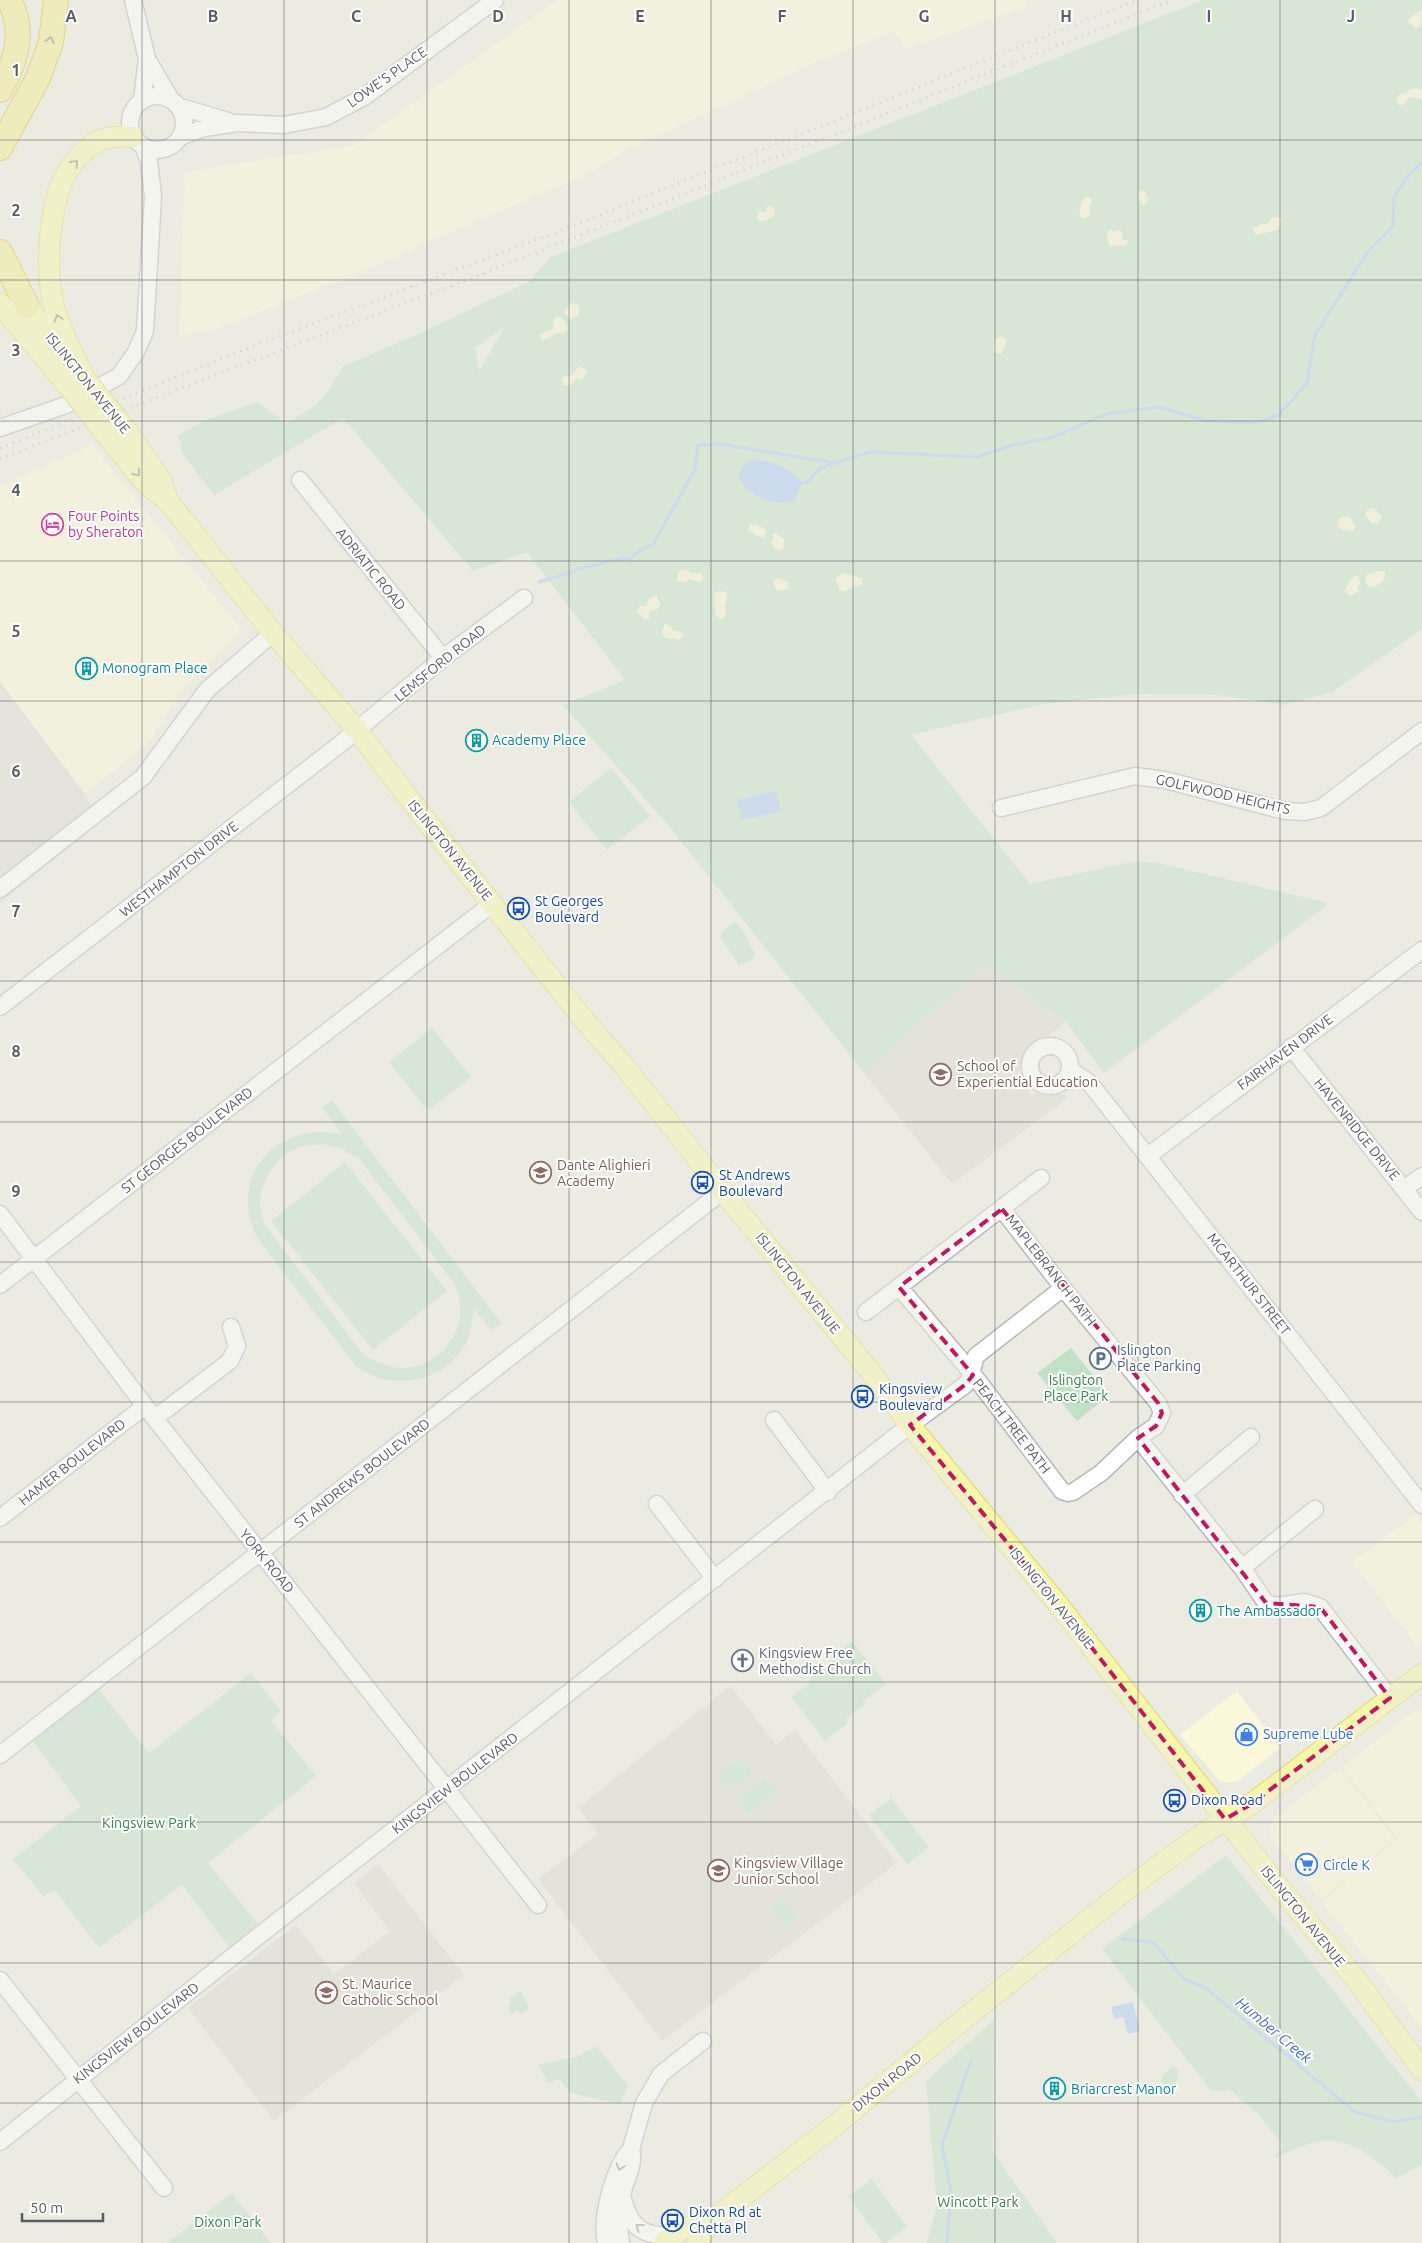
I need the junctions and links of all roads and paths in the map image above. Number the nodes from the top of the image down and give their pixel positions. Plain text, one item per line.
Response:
1 (9, 0) edge
2 (56, 0) edge
3 (133, 0) edge
4 (495, 0) edge
5 (148, 59) junction
6 (38, 78) junction
7 (3, 81) edge
8 (142, 100) junction
9 (175, 102) junction
10 (237, 123) junction
11 (0, 125) edge
12 (182, 136) junction
13 (138, 142) junction
14 (0, 148) edge
15 (169, 148) junction
16 (152, 197) junction
17 (0, 252) edge
18 (0, 269) edge
19 (0, 304) edge
20 (27, 306) junction
21 (0, 315) edge
22 (19, 330) junction
23 (73, 390) junction
24 (0, 418) edge
25 (0, 428) edge
26 (300, 480) dead end
27 (524, 598) dead end
28 (273, 634) junction
29 (443, 658) junction
30 (357, 730) junction
31 (1422, 731) edge
32 (1001, 808) dead end
33 (0, 889) edge
34 (493, 903) junction
35 (1422, 950) edge
36 (0, 1007) edge
37 (1291, 1047) junction
38 (1070, 1070) dead end
39 (1148, 1156) junction
40 (1422, 1176) edge
41 (1041, 1178) dead end
42 (1404, 1189) junction
43 (723, 1191) junction
44 (1002, 1209) junction
45 (1422, 1212) edge
46 (0, 1214) edge
47 (35, 1258) junction
48 (0, 1285) edge
49 (899, 1287) junction
50 (1063, 1288) junction
51 (866, 1312) dead end
52 (231, 1327) dead end
53 (972, 1373) junction
54 (150, 1412) junction
55 (774, 1420) dead end
56 (910, 1425) junction
57 (1251, 1437) dead end
58 (1138, 1438) junction
59 (828, 1492) junction
60 (1182, 1495) junction
61 (657, 1504) dead end
62 (1422, 1505) edge
63 (1315, 1509) dead end
64 (0, 1518) edge
65 (260, 1552) junction
66 (1242, 1568) junction
67 (715, 1579) junction
68 (1422, 1674) edge
69 (1390, 1698) junction
70 (0, 1755) edge
71 (447, 1789) junction
72 (1225, 1819) junction
73 (538, 1905) dead end
74 (0, 1980) edge
75 (703, 2041) dead end
76 (1422, 2070) edge
77 (78, 2079) junction
78 (0, 2142) edge
79 (631, 2149) junction
80 (164, 2188) dead end
81 (622, 2196) junction
82 (711, 2221) junction
83 (668, 2239) edge
84 (606, 2243) edge
85 (620, 2243) edge
86 (697, 2243) edge

1 - 7 highway
6 -> 2 highway
3 - 5 street
4 - 10 street, LOWE'S PLACE
5 - 8 street
5 - 9 street
6 - 11 highway
6 - 14 highway
8 - 9 street
8 - 13 street
9 - 10 street, LOWE'S PLACE
9 - 12 street
10 - 12 street, LOWE'S PLACE
12 - 15 street
13 - 15 street
13 - 16 street
23 -> 13 main road
15 - 16 street
16 - 23 street
17 - 20 highway
18 - 20 main road, ISLINGTON AVENUE
19 - 22 main road, ISLINGTON AVENUE
20 - 23 main road, ISLINGTON AVENUE
21 - 22 main road
22 - 23 main road, ISLINGTON AVENUE
23 - 24 street
23 - 25 street
23 - 28 main road, ISLINGTON AVENUE, bridge
26 - 29 street, ADRIATIC ROAD
27 - 29 street, LEMSFORD ROAD
28 - 30 main road, ISLINGTON AVENUE
28 - 33 street
29 - 30 street, LEMSFORD ROAD
30 - 34 main road, ISLINGTON AVENUE
30 - 36 street, WESTHAMPTON DRIVE
31 - 32 street, GOLFWOOD HEIGHTS
34 - 43 main road, ISLINGTON AVENUE
34 - 47 street, ST GEORGES BOULEVARD
35 - 37 street, FAIRHAVEN DRIVE
37 - 39 street, FAIRHAVEN DRIVE
37 - 42 street, HAVENRIDGE DRIVE
38 - 39 street, MCARTHUR STREET
39 - 62 street, MCARTHUR STREET
40 - 42 street
41 - 44 street, MAPLEBRANCH PATH
42 - 45 street, HAVENRIDGE DRIVE
43 - 56 main road, ISLINGTON AVENUE
43 - 65 street, ST ANDREWS BOULEVARD
44 - 49 street, MAPLEBRANCH PATH
44 - 50 street, MAPLEBRANCH PATH
46 - 47 street, YORK ROAD
47 - 48 street, ST GEORGES BOULEVARD
47 - 54 street, YORK ROAD
49 - 51 street, MAPLEBRANCH PATH
49 - 53 street, PEACH TREE PATH
50 - 53 street, KINGSVIEW BOULEVARD
50 - 58 street, MAPLEBRANCH PATH
52 - 54 street, HAMER BOULEVARD
53 - 56 street, KINGSVIEW BOULEVARD
53 - 58 street, PEACH TREE PATH
54 - 64 street, HAMER BOULEVARD
54 - 65 street, YORK ROAD
55 - 59 street
56 - 59 street, KINGSVIEW BOULEVARD
56 - 72 main road, ISLINGTON AVENUE
57 - 60 street
58 - 60 street
59 - 67 street, KINGSVIEW BOULEVARD
60 - 66 street
61 - 67 street
63 - 66 street
65 - 70 street, ST ANDREWS BOULEVARD
65 - 71 street, YORK ROAD
66 - 69 street
67 - 71 street, KINGSVIEW BOULEVARD
68 - 69 main road, DIXON ROAD
69 - 72 main road, DIXON ROAD
71 - 73 street, YORK ROAD
71 - 77 street, KINGSVIEW BOULEVARD
72 - 76 main road, ISLINGTON AVENUE
72 - 82 main road, DIXON ROAD
74 - 77 street
75 - 79 street
77 - 78 street, KINGSVIEW BOULEVARD
77 - 80 street
79 - 81 street
79 -> 84 street
83 -> 81 street
81 - 85 street
82 - 83 main road, DIXON ROAD
82 - 86 main road, DIXON ROAD

